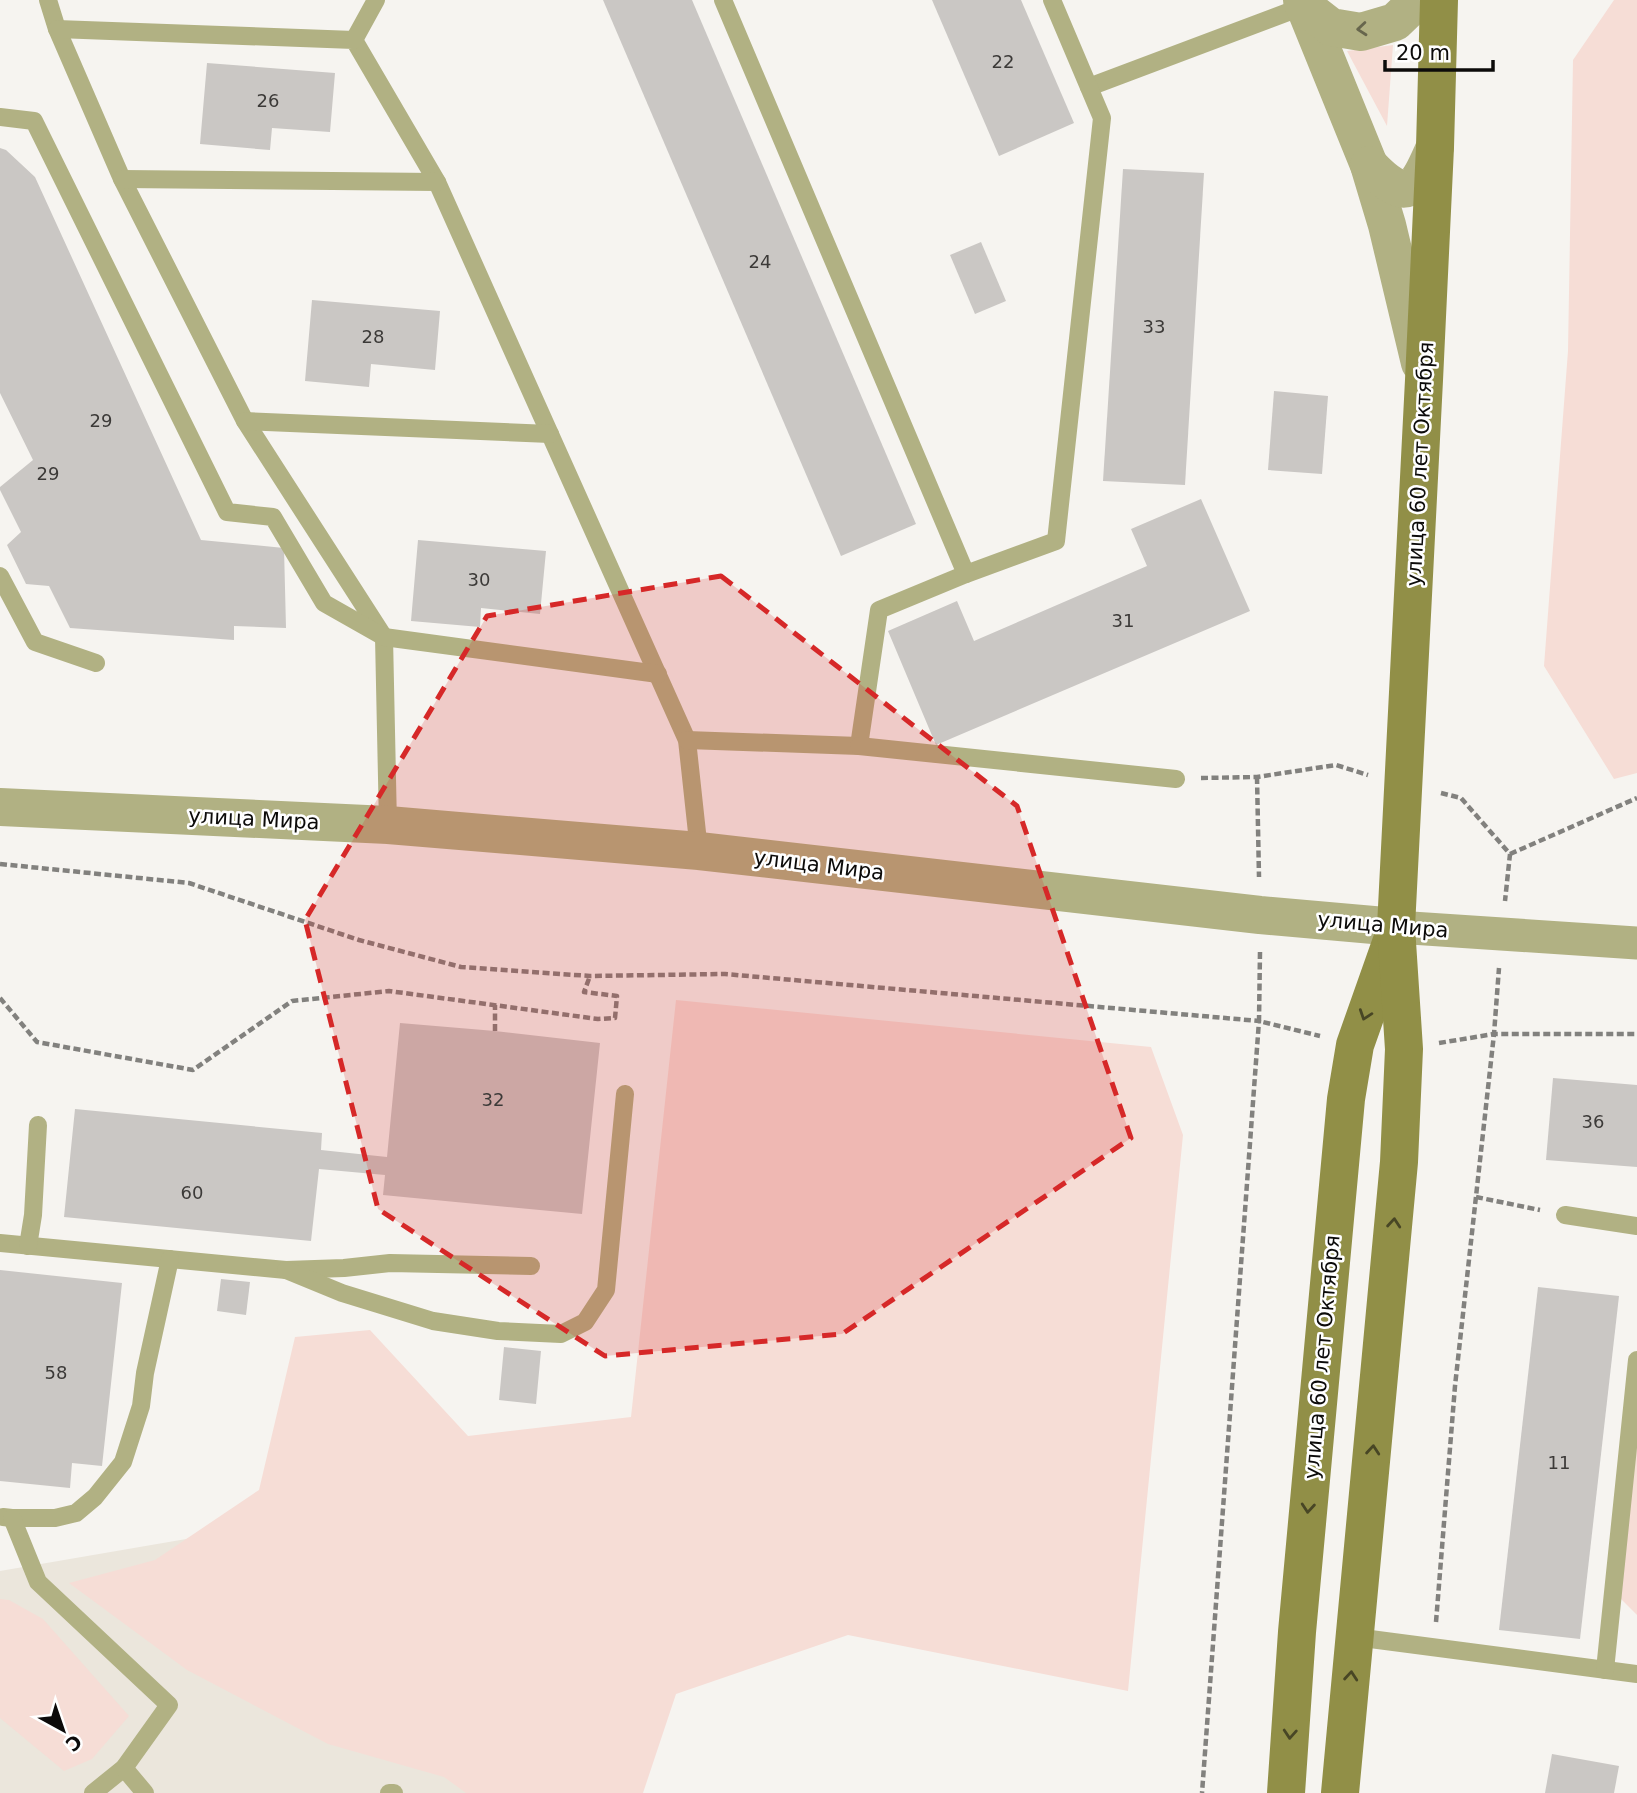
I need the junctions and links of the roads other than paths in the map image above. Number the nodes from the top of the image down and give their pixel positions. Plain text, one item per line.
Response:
1 (48, 0) edge
2 (376, 0) edge
3 (723, 0) edge
4 (1052, 0) edge
5 (1418, 0) edge
6 (1439, 0) edge
7 (1303, 3) edge
8 (57, 29) junction
9 (354, 40) junction
10 (1088, 87) junction
11 (0, 117) edge
12 (1435, 148) junction
13 (1369, 165) junction
14 (122, 179) junction
15 (437, 182) junction
16 (1424, 380) junction
17 (245, 421) junction
18 (550, 434) junction
19 (965, 574) junction
20 (0, 576) edge
21 (384, 636) junction
22 (96, 663) dead end
23 (658, 674) junction
24 (687, 740) junction
25 (859, 746) junction
26 (1176, 779) dead end
27 (0, 807) edge
28 (388, 825) junction
29 (699, 851) junction
30 (1396, 927) junction
31 (1637, 943) edge
32 (625, 1094) dead end
33 (38, 1125) dead end
34 (1565, 1215) road end
35 (1637, 1226) edge
36 (0, 1243) edge
37 (28, 1245) junction
38 (170, 1259) junction
39 (531, 1266) dead end
40 (286, 1270) junction
41 (1637, 1360) edge
42 (6, 1517) edge
43 (1297, 1632) junction
44 (1355, 1637) junction
45 (1605, 1670) junction
46 (1637, 1674) edge
47 (124, 1768) junction
48 (93, 1793) edge
49 (145, 1793) edge
50 (1286, 1793) edge
51 (1340, 1793) edge

1 - 8 lane
2 - 9 lane
3 - 19 lane
4 - 10 lane
5 -> 7 street
6 - 12 main road, улица 60 лет Октября
7 - 10 lane
7 - 13 street
8 - 9 lane
8 - 14 lane
9 - 15 lane
10 - 19 lane
11 - 21 lane
12 - 13 street
12 - 16 main road, улица 60 лет Октября
13 - 16 street
14 - 15 lane
14 - 17 lane
15 - 18 lane
16 - 30 main road, улица 60 лет Октября
17 - 18 lane
17 - 21 lane
18 - 23 lane
19 - 25 lane
20 - 22 lane
21 - 23 lane
21 - 28 lane
23 - 24 lane
24 - 25 lane
24 - 29 lane
25 - 26 lane
27 - 28 street, улица Мира
28 - 29 street, улица Мира
29 - 30 street, улица Мира
30 - 31 street, улица Мира
30 -> 43 main road, улица 60 лет Октября
44 -> 30 main road, улица 60 лет Октября
32 - 40 lane
33 - 37 lane
34 - 35 lane
36 - 37 lane
37 - 38 lane
38 - 40 lane
38 - 42 lane
39 - 40 lane
41 - 45 lane
42 - 47 lane
43 - 44 main road
43 -> 50 main road, улица 60 лет Октября
44 - 45 lane
51 -> 44 main road, улица 60 лет Октября
45 - 46 lane
47 - 48 lane
47 - 49 lane

